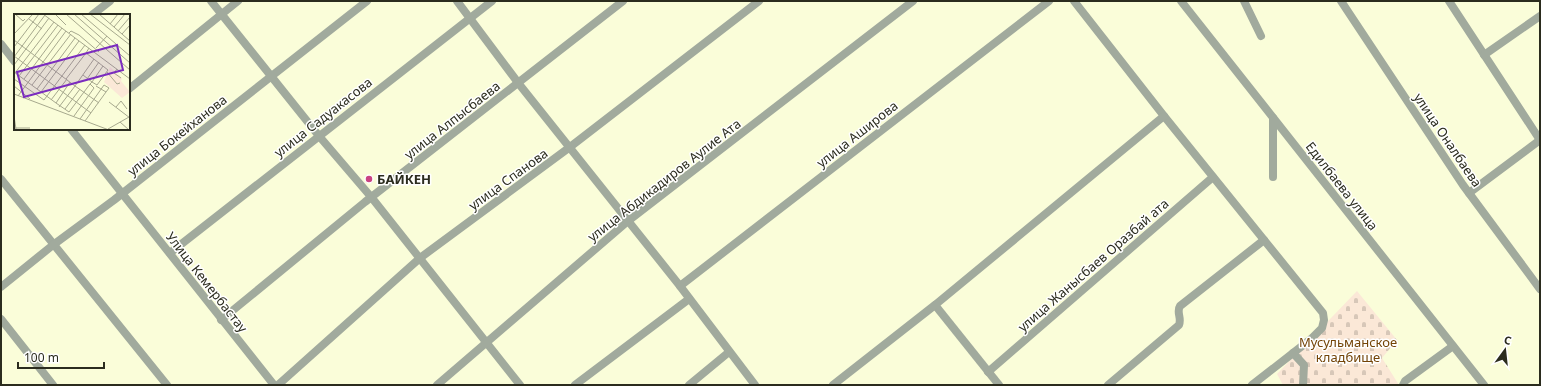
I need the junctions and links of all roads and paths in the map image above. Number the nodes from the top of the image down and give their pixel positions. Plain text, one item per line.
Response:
1 (110, 1) edge
2 (211, 1) edge
3 (238, 1) edge
4 (367, 1) edge
5 (456, 1) edge
6 (492, 1) edge
7 (623, 1) edge
8 (759, 1) edge
9 (913, 1) edge
10 (1049, 1) edge
11 (1074, 1) edge
12 (1181, 1) edge
13 (1244, 1) edge
14 (1341, 1) edge
15 (1449, 1) edge
16 (93, 14) edge
17 (221, 14) junction
18 (1540, 16) edge
19 (470, 18) junction
20 (1261, 36) dead end
21 (1, 44) edge
22 (1484, 55) junction
23 (14, 61) edge
24 (272, 76) junction
25 (519, 84) junction
26 (130, 88) edge
27 (1164, 116) junction
28 (1273, 118) junction
29 (75, 130) edge
30 (319, 136) junction
31 (1540, 140) edge
32 (570, 147) junction
33 (1213, 177) junction
34 (1273, 177) dead end
35 (1, 179) edge
36 (1469, 193) junction
37 (122, 194) junction
38 (372, 198) junction
39 (628, 221) junction
40 (1264, 240) junction
41 (54, 245) junction
42 (170, 253) junction
43 (420, 258) junction
44 (680, 286) junction
45 (1, 287) edge
46 (1540, 289) edge
47 (689, 299) junction
48 (935, 305) junction
49 (1, 319) edge
50 (221, 320) junction
51 (487, 343) junction
52 (1453, 346) junction
53 (729, 352) junction
54 (1293, 353) junction
55 (988, 372) junction
56 (53, 385) edge
57 (167, 385) edge
58 (274, 385) edge
59 (278, 385) edge
60 (437, 385) edge
61 (520, 385) edge
62 (575, 385) edge
63 (689, 385) edge
64 (755, 385) edge
65 (833, 385) edge
66 (999, 385) edge
67 (1108, 385) edge
68 (1252, 385) edge
69 (1303, 385) edge
70 (1403, 385) edge
71 (1484, 385) edge

1 - 16 street
2 - 17 street
3 - 17 street
4 - 24 street, улица Бокейханова
5 - 19 street
6 - 19 street, улица Садуакасова
7 - 25 street, улица Алпысбаева
8 - 32 street, улица Спанова
9 - 39 street, улица Абдикадиров Аулие Ата
10 - 44 street, улица Аширова
11 - 27 street
12 - 28 street, Едилбаева улица
13 - 20 street
14 - 36 street, улица Оналбаева
15 - 22 street
17 - 24 street
17 - 26 street
18 - 22 street
19 - 25 street
19 - 30 street, улица Садуакасова
21 - 23 street
22 - 31 street
24 - 30 street
24 - 37 street, улица Бокейханова
25 - 32 street
25 - 38 street, улица Алпысбаева
27 - 33 street
27 - 48 street
28 - 34 street
28 - 52 street, Едилбаева улица
29 - 37 street, Улица Кемербастау
30 - 38 street
30 - 42 street, улица Садуакасова
31 - 36 street
32 - 39 street
32 - 43 street, улица Спанова
33 - 40 street
33 - 55 street, улица Жанысбаев Оразбай ата
35 - 41 street
36 - 46 street, улица Оналбаева
37 - 41 street, улица Бокейханова
37 - 42 street, Улица Кемербастау
38 - 43 street
38 - 50 street, улица Алпысбаева
39 - 44 street
39 - 51 street, улица Абдикадиров Аулие Ата
40 - 54 street
40 - 67 street
41 - 45 street, улица Бокейханова
41 - 57 street
42 - 50 street, Улица Кемербастау
43 - 51 street
43 - 59 street, улица Спанова
44 - 47 street
47 - 53 street
47 - 62 street
48 - 55 street
48 - 65 street
49 - 56 street
50 - 58 street, Улица Кемербастау
51 - 60 street, улица Абдикадиров Аулие Ата
51 - 61 street
52 - 70 street
52 - 71 street, Едилбаева улица
53 - 63 street
53 - 64 street
54 - 68 street
54 - 69 street
55 - 66 street

